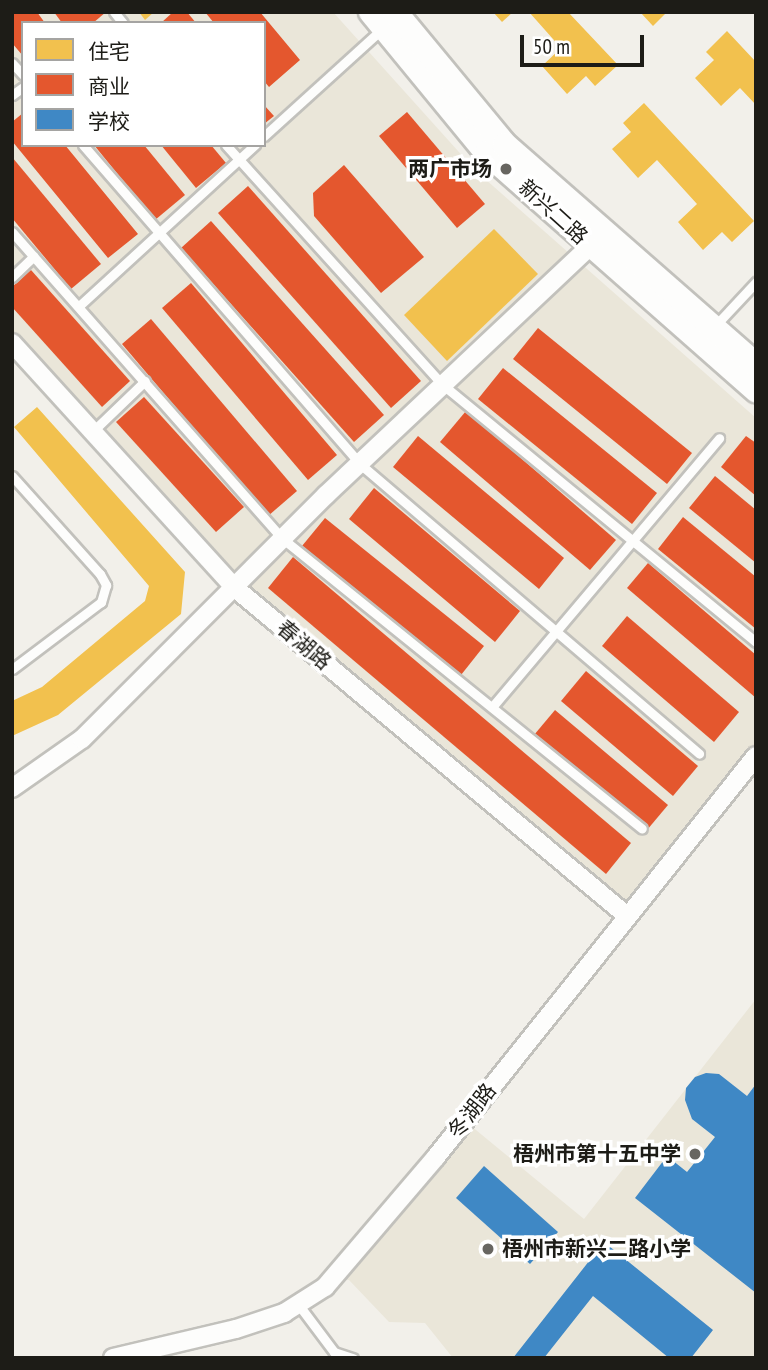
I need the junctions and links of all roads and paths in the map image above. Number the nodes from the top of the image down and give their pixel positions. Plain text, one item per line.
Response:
1 (383, 17) edge
2 (266, 134) edge
3 (85, 147) edge
4 (228, 147) edge
5 (253, 147) edge
6 (239, 160) junction
7 (12, 232) edge
8 (159, 233) junction
9 (590, 246) junction
10 (34, 256) junction
11 (12, 277) edge
12 (756, 282) edge
13 (79, 306) junction
14 (713, 328) junction
15 (12, 343) edge
16 (756, 365) edge
17 (145, 382) junction
18 (443, 385) junction
19 (756, 390) edge
20 (93, 432) junction
21 (719, 438) dead end
22 (360, 464) junction
23 (12, 476) edge
24 (283, 539) junction
25 (632, 541) junction
26 (235, 588) junction
27 (556, 631) junction
28 (756, 642) edge
29 (12, 669) edge
30 (492, 707) junction
31 (699, 754) dead end
32 (756, 756) edge
33 (12, 788) edge
34 (642, 829) dead end
35 (626, 915) junction
36 (298, 1304) junction
37 (113, 1358) edge
38 (353, 1358) edge

1 - 2 lane
1 - 9 main road, 新兴二路
1 - 14 main road, 新兴二路
3 - 8 lane
4 - 6 lane
5 - 6 lane
6 - 8 lane
6 - 18 lane
7 - 10 lane
8 - 13 lane
8 - 22 lane
9 - 18 street
9 - 19 main road, 新兴二路
10 - 11 lane
10 - 13 lane
12 - 14 lane
13 - 17 lane
14 - 16 main road, 新兴二路
15 - 20 street, 春湖路
17 - 20 lane
17 - 24 lane
18 - 22 street
18 - 25 lane
20 - 26 street, 春湖路
21 - 25 lane
22 - 24 street
22 - 27 lane
23 - 29 lane
24 - 26 street
24 - 30 lane
25 - 27 lane
25 - 28 lane
26 - 33 street
26 - 35 street, 春湖路
27 - 30 lane
27 - 31 lane
30 - 34 lane
32 - 35 street, 冬湖路
35 - 36 street, 冬湖路
36 - 37 street, 冬湖路
36 - 38 lane

